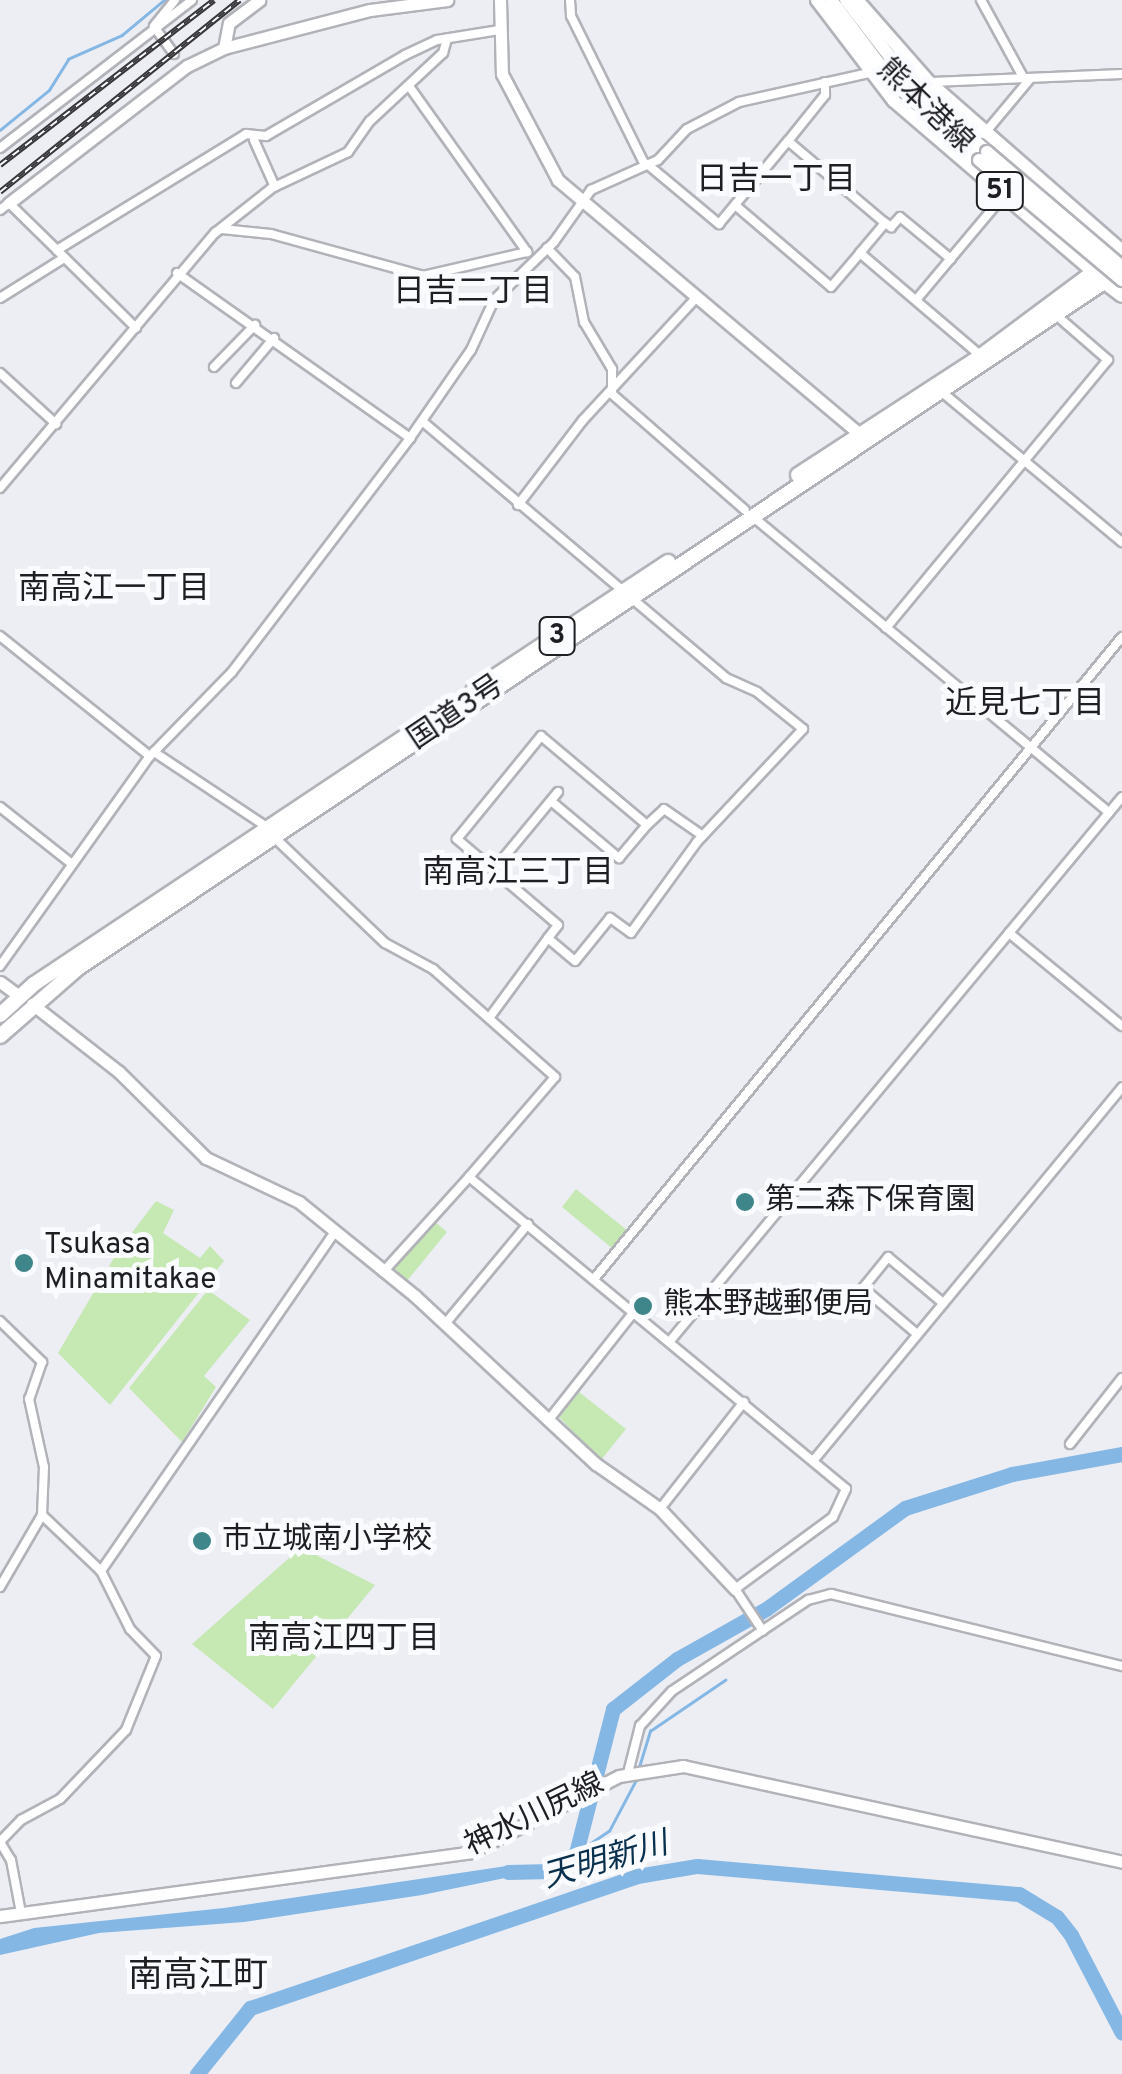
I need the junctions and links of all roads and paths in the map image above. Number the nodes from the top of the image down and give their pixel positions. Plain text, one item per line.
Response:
1 (175, 0) edge
2 (192, 0) edge
3 (259, 0) edge
4 (447, 0) edge
5 (500, 0) edge
6 (570, 0) edge
7 (817, 0) edge
8 (831, 0) edge
9 (846, 0) edge
10 (857, 0) edge
11 (980, 0) edge
12 (368, 5) edge
13 (156, 30) junction
14 (499, 30) junction
15 (447, 39) junction
16 (224, 48) junction
17 (174, 54) dead end
18 (868, 73) junction
19 (1122, 74) edge
20 (1026, 78) junction
21 (825, 82) junction
22 (929, 82) junction
23 (409, 86) junction
24 (984, 134) junction
25 (254, 140) junction
26 (788, 140) junction
27 (0, 148) edge
28 (983, 156) junction
29 (646, 164) junction
30 (275, 187) junction
31 (1004, 195) junction
32 (580, 202) junction
33 (734, 205) junction
34 (4, 207) edge
35 (884, 222) junction
36 (222, 230) junction
37 (547, 248) junction
38 (1122, 252) edge
39 (860, 253) junction
40 (60, 254) junction
41 (531, 255) junction
42 (951, 259) junction
43 (1122, 268) edge
44 (1092, 270) junction
45 (177, 273) junction
46 (1122, 280) edge
47 (1105, 282) junction
48 (1122, 296) edge
49 (0, 298) edge
50 (696, 298) junction
51 (916, 300) junction
52 (1056, 316) junction
53 (255, 326) junction
54 (136, 328) junction
55 (274, 338) junction
56 (985, 358) junction
57 (214, 367) dead end
58 (0, 373) edge
59 (236, 382) dead end
60 (942, 393) junction
61 (612, 394) junction
62 (422, 421) junction
63 (56, 424) junction
64 (863, 437) junction
65 (410, 438) junction
66 (1024, 461) junction
67 (0, 488) edge
68 (518, 505) junction
69 (749, 513) junction
70 (1122, 542) edge
71 (629, 594) junction
72 (886, 628) junction
73 (0, 636) edge
74 (1122, 637) edge
75 (1030, 747) junction
76 (152, 754) junction
77 (558, 792) dead end
78 (1122, 796) edge
79 (550, 801) junction
80 (0, 807) edge
81 (1109, 812) junction
82 (647, 825) junction
83 (271, 833) junction
84 (703, 836) junction
85 (500, 862) dead end
86 (71, 863) junction
87 (1009, 933) junction
88 (548, 938) junction
89 (0, 966) edge
90 (0, 982) edge
91 (25, 1000) junction
92 (0, 1003) edge
93 (0, 1015) edge
94 (490, 1017) junction
95 (1122, 1026) edge
96 (0, 1036) edge
97 (1122, 1087) edge
98 (469, 1177) junction
99 (528, 1224) junction
100 (335, 1232) junction
101 (383, 1272) junction
102 (594, 1279) junction
103 (943, 1303) junction
104 (634, 1312) junction
105 (0, 1322) edge
106 (444, 1325) junction
107 (918, 1334) junction
108 (670, 1342) junction
109 (1122, 1378) edge
110 (744, 1402) junction
111 (551, 1417) junction
112 (1070, 1444) dead end
113 (812, 1461) junction
114 (660, 1509) junction
115 (42, 1515) junction
116 (102, 1571) junction
117 (0, 1587) edge
118 (735, 1589) junction
119 (762, 1630) junction
120 (1122, 1666) edge
121 (624, 1775) junction
122 (1122, 1862) edge
123 (21, 1913) junction
124 (0, 1916) edge

1 - 13 street
2 - 13 street
3 - 16 street
4 - 12 street
5 - 14 street
6 - 29 street
7 - 18 main road, 熊本港線 / 51
8 - 28 main road, 熊本港線 / 51
9 - 28 main road, 熊本港線 / 51
10 - 22 main road, 熊本港線 / 51
11 - 20 street
12 - 16 street
13 - 17 street
13 - 27 street
14 - 15 street
14 - 32 street
15 - 23 street
15 - 25 street
16 - 34 street
18 - 21 street
18 - 31 main road, 熊本港線 / 51
19 - 20 street
20 - 22 street
20 - 24 street
21 - 26 street
21 - 29 street
22 - 24 main road, 熊本港線 / 51
23 - 30 street
23 - 41 street
24 - 38 main road, 熊本港線 / 51
25 - 30 street
25 - 40 street
26 - 33 street
26 - 35 street
28 - 43 main road, 熊本港線 / 51, bridge
28 - 46 main road, 熊本港線 / 51, bridge
29 - 32 street
29 - 33 street
30 - 36 street
31 - 42 street
31 - 44 main road, 熊本港線 / 51
32 - 37 street
32 - 50 street
33 - 39 street
34 - 40 street
35 - 39 street
35 - 42 street
36 - 41 street
36 - 45 street
37 - 41 street
37 - 61 street
38 - 44 highway, 国道3号 / 3
39 - 51 street
40 - 49 street
40 - 54 street
41 - 62 street
42 - 51 street
43 - 47 highway, 国道3号 / 3
44 - 47 main road, 熊本港線 / 51
44 - 56 highway, 国道3号 / 3
45 - 53 street
45 - 54 street
47 - 48 highway
47 - 52 highway, 国道3号 / 3
50 - 61 street
50 - 64 street
51 - 56 street
52 - 56 highway, 国道3号 / 3
52 - 66 street
53 - 55 street
53 - 57 street
54 - 63 street
55 - 59 street
55 - 65 street
56 - 60 highway, 国道3号 / 3
56 - 64 highway, 国道3号 / 3
58 - 63 street
60 - 64 highway, 国道3号 / 3
60 - 66 street
61 - 68 street
61 - 69 street
62 - 65 street
62 - 68 street
63 - 67 street
64 - 69 highway, 国道3号 / 3
65 - 76 street
66 - 70 street
66 - 72 street
68 - 71 street
69 - 71 highway, 国道3号 / 3
69 - 72 street
71 - 83 highway, 国道3号 / 3
71 - 84 street
72 - 75 street
73 - 76 street
74 - 75 street
75 - 81 street
75 - 102 street
76 - 83 street
76 - 86 street
77 - 79 street
78 - 81 street
79 - 82 street
79 - 85 street
80 - 86 street
81 - 87 street
82 - 84 street
82 - 88 street
83 - 91 highway, 国道3号 / 3
83 - 94 street
84 - 88 street
86 - 89 street
87 - 95 street
87 - 108 street
88 - 94 street
90 - 91 street
91 - 92 street
91 - 93 highway, 国道3号 / 3
91 - 96 highway, 国道3号 / 3
91 - 100 street
94 - 98 street
97 - 103 street
98 - 99 street
98 - 101 street
99 - 102 street
99 - 106 street
100 - 101 street
100 - 116 street
101 - 106 street
102 - 104 street
103 - 107 street
103 - 107 street
104 - 108 street
104 - 111 street
105 - 115 street
106 - 111 street
107 - 113 street
108 - 110 street
109 - 112 street
110 - 113 street
110 - 114 street
111 - 114 street
113 - 118 street
114 - 118 street
115 - 116 street
115 - 117 street
116 - 123 street
118 - 119 street
119 - 120 street
119 - 121 street
121 - 122 street, 神水川尻線
121 - 123 street, 神水川尻線
123 - 124 street, 神水川尻線

